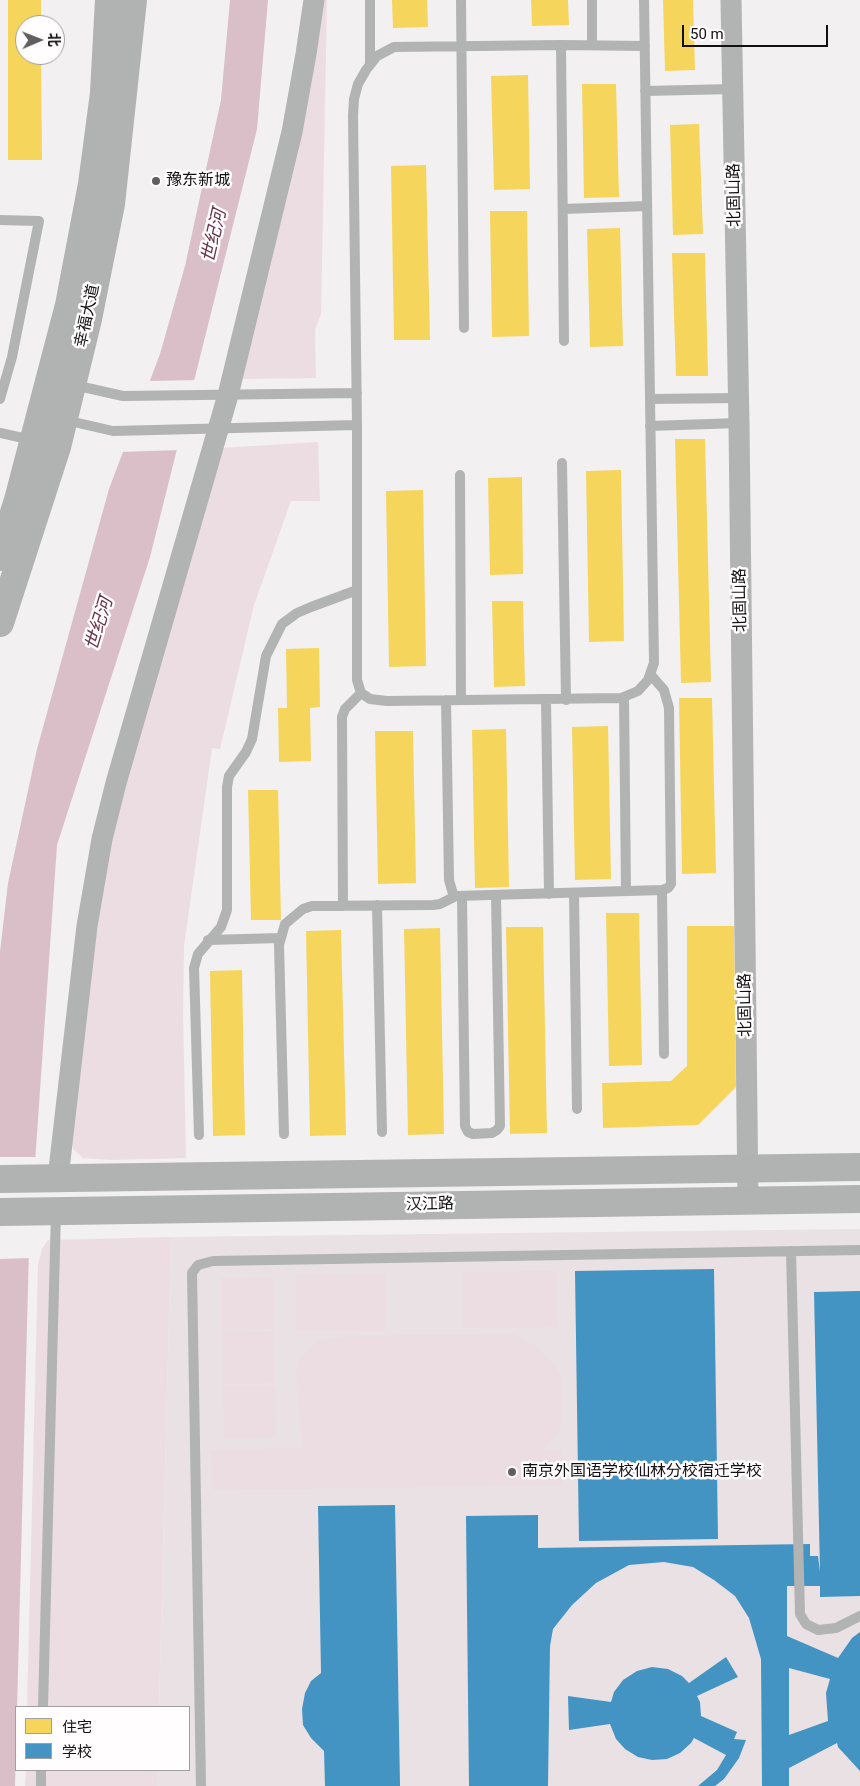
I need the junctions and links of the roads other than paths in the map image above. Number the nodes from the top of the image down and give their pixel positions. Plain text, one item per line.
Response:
1 (110, 0) edge
2 (133, 0) edge
3 (314, 0) edge
4 (370, 0) edge
5 (461, 0) edge
6 (592, 0) edge
7 (644, 0) edge
8 (731, 0) edge
9 (562, 45) junction
10 (592, 45) junction
11 (462, 46) junction
12 (645, 46) junction
13 (370, 65) junction
14 (733, 89) junction
15 (645, 91) junction
16 (647, 206) junction
17 (563, 209) junction
18 (0, 220) edge
19 (464, 328) dead end
20 (564, 341) dead end
21 (61, 382) junction
22 (357, 393) junction
23 (226, 395) junction
24 (738, 398) junction
25 (0, 399) edge
26 (650, 399) junction
27 (739, 423) junction
28 (357, 425) junction
29 (650, 426) junction
30 (219, 428) junction
31 (49, 431) junction
32 (0, 433) edge
33 (562, 462) dead end
34 (460, 475) dead end
35 (0, 557) edge
36 (357, 590) junction
37 (0, 623) edge
38 (650, 674) junction
39 (361, 693) junction
40 (624, 697) junction
41 (446, 700) junction
42 (461, 700) junction
43 (546, 700) junction
44 (566, 700) junction
45 (662, 890) junction
46 (626, 891) junction
47 (574, 892) junction
48 (549, 894) junction
49 (496, 895) junction
50 (459, 896) junction
51 (377, 905) junction
52 (343, 906) junction
53 (280, 938) junction
54 (208, 940) junction
55 (664, 1054) dead end
56 (577, 1109) dead end
57 (382, 1132) dead end
58 (284, 1134) dead end
59 (200, 1135) dead end
60 (860, 1167) edge
61 (748, 1169) junction
62 (51, 1178) junction
63 (0, 1179) edge
64 (860, 1199) edge
65 (748, 1201) junction
66 (48, 1211) junction
67 (0, 1212) edge
68 (860, 1250) edge
69 (791, 1251) junction
70 (860, 1616) edge
71 (43, 1706) edge
72 (41, 1771) edge
73 (41, 1786) edge
74 (201, 1786) edge

1 - 21 street, 幸福大道
2 - 21 street, 幸福大道
3 - 23 street
4 - 13 lane
5 - 11 lane
6 - 10 lane
7 - 12 lane
8 - 14 street, 北固山路
9 - 10 lane
9 - 11 lane
9 - 17 lane
10 - 12 lane
11 - 13 lane
11 - 19 lane
12 - 15 lane
13 - 22 lane
14 - 15 lane
14 - 24 street, 北固山路
15 - 16 lane
16 - 17 lane
16 - 26 lane
17 - 20 lane
18 - 25 lane
21 - 23 lane
21 - 31 street, 幸福大道
22 - 23 lane
22 - 28 lane
23 - 30 street
24 - 26 lane
24 - 27 street, 北固山路
26 - 29 lane
27 - 29 lane
27 - 61 street, 北固山路
28 - 30 lane
28 - 36 lane
29 - 38 lane
30 - 31 lane
30 - 62 street
31 - 32 lane
31 - 35 street, 幸福大道
31 - 37 street, 幸福大道
33 - 44 lane
34 - 42 lane
36 - 39 lane
36 - 54 lane
38 - 40 lane
38 - 45 lane
39 - 41 lane
39 - 52 lane
40 - 44 lane
40 - 46 lane
41 - 42 lane
41 - 50 lane
42 - 43 lane
43 - 44 lane
43 - 48 lane
45 - 46 lane
45 - 55 lane
46 - 47 lane
47 - 48 lane
47 - 56 lane
48 - 49 lane
49 - 50 lane
49 - 50 lane
50 - 51 lane
51 - 52 lane
51 - 57 lane
52 - 53 lane
53 - 54 lane
53 - 58 lane
54 - 59 lane
60 - 61 street, 汉江路
61 - 62 street, 汉江路
61 - 65 street, 北固山路
62 - 63 street, 汉江路
64 - 65 street, 汉江路
65 - 66 street, 汉江路
66 - 67 street, 汉江路
66 - 71 lane
68 - 69 lane
69 - 70 lane
69 - 74 lane
72 - 73 lane

